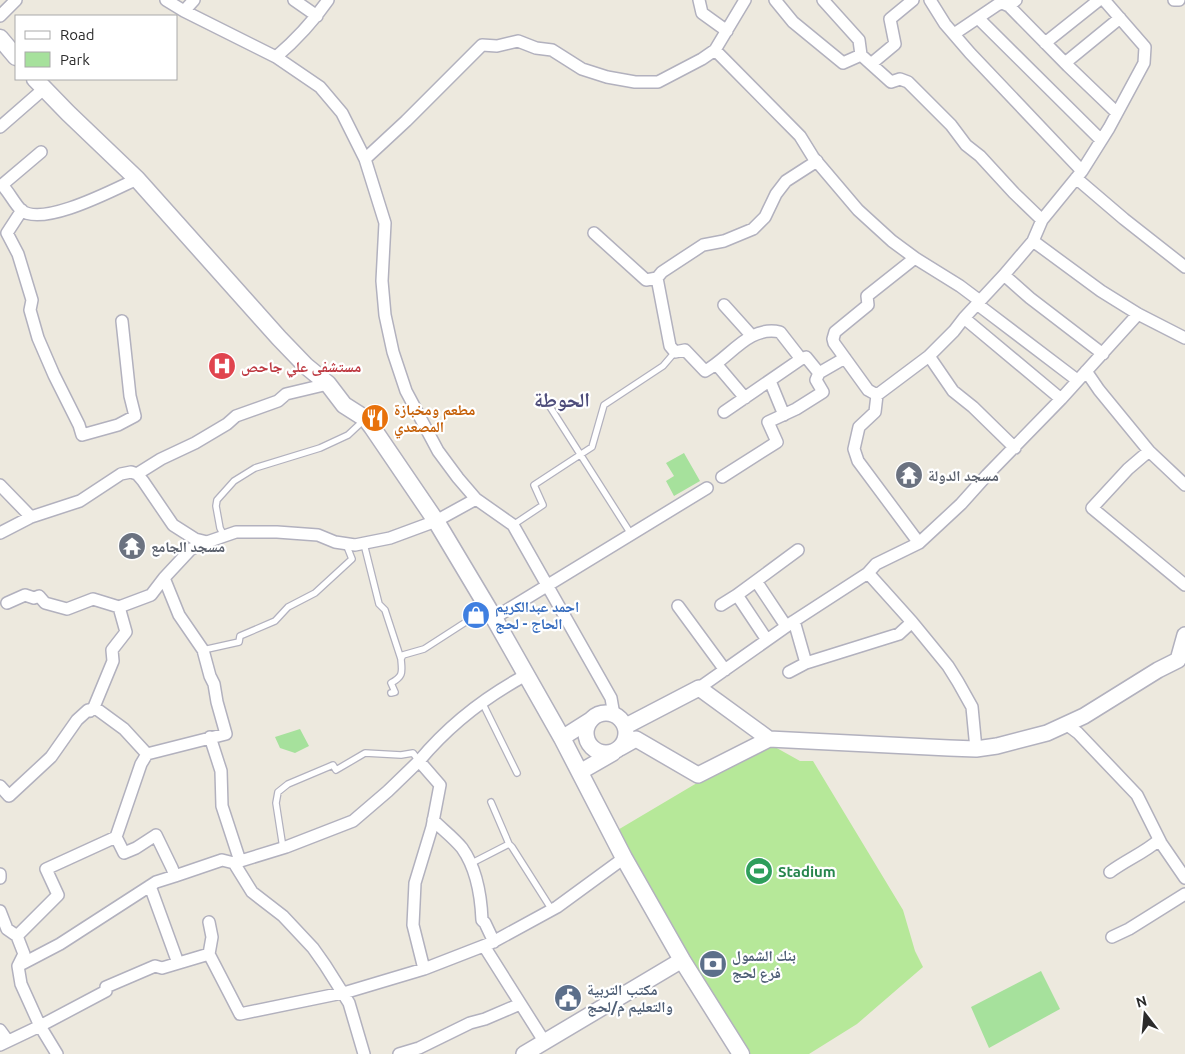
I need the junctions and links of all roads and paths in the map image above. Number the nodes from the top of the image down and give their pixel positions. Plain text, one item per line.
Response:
1 (16, 0) edge
2 (166, 0) edge
3 (194, 0) edge
4 (294, 0) edge
5 (328, 0) edge
6 (699, 0) edge
7 (745, 0) edge
8 (775, 0) edge
9 (823, 0) edge
10 (913, 0) edge
11 (930, 0) edge
12 (1099, 0) edge
13 (1104, 0) edge
14 (1174, 0) edge
15 (1179, 0) edge
16 (1013, 3) edge
17 (184, 11) junction
18 (0, 16) edge
19 (317, 16) junction
20 (978, 18) junction
21 (1120, 18) junction
22 (727, 31) junction
23 (954, 34) junction
24 (0, 38) edge
25 (1045, 43) junction
26 (715, 50) junction
27 (15, 56) edge
28 (861, 56) junction
29 (276, 57) junction
30 (1065, 63) junction
31 (872, 64) junction
32 (39, 83) edge
33 (1117, 113) junction
34 (0, 127) edge
35 (1101, 140) junction
36 (41, 152) dead end
37 (365, 158) junction
38 (817, 161) junction
39 (1079, 174) junction
40 (137, 179) junction
41 (22, 210) junction
42 (1042, 220) junction
43 (594, 233) dead end
44 (1034, 241) junction
45 (915, 258) junction
46 (1185, 267) edge
47 (1004, 276) junction
48 (657, 278) junction
49 (979, 303) junction
50 (724, 305) dead end
51 (1138, 314) junction
52 (964, 318) junction
53 (122, 320) dead end
54 (751, 335) junction
55 (1185, 338) edge
56 (675, 352) junction
57 (1103, 354) junction
58 (929, 356) junction
59 (845, 358) junction
60 (801, 359) junction
61 (717, 364) junction
62 (1086, 371) junction
63 (819, 372) junction
64 (1077, 380) junction
65 (770, 381) junction
66 (328, 384) junction
67 (877, 396) junction
68 (745, 398) junction
69 (546, 399) dead end
70 (1061, 400) junction
71 (724, 412) dead end
72 (784, 415) junction
73 (366, 419) junction
74 (1014, 448) junction
75 (1149, 451) junction
76 (581, 454) junction
77 (137, 474) junction
78 (722, 477) dead end
79 (1184, 481) edge
80 (0, 485) edge
81 (706, 488) dead end
82 (476, 499) junction
83 (31, 517) junction
84 (436, 521) junction
85 (513, 524) junction
86 (0, 534) edge
87 (631, 534) junction
88 (224, 536) junction
89 (207, 542) junction
90 (919, 543) junction
91 (346, 544) junction
92 (364, 544) junction
93 (798, 550) dead end
94 (868, 573) junction
95 (164, 578) junction
96 (756, 581) junction
97 (1185, 585) edge
98 (546, 586) junction
99 (737, 595) junction
100 (7, 603) dead end
101 (721, 605) dead end
102 (678, 606) dead end
103 (119, 607) junction
104 (491, 613) junction
105 (912, 622) junction
106 (790, 624) junction
107 (1185, 635) edge
108 (767, 640) junction
109 (203, 650) junction
110 (1182, 657) edge
111 (401, 659) junction
112 (806, 663) junction
113 (724, 670) junction
114 (789, 672) dead end
115 (526, 675) junction
116 (699, 688) junction
117 (391, 694) dead end
118 (482, 702) junction
119 (94, 707) junction
120 (614, 715) junction
121 (592, 719) junction
122 (1066, 724) junction
123 (626, 726) junction
124 (210, 737) junction
125 (562, 738) junction
126 (769, 739) junction
127 (976, 749) junction
128 (617, 750) junction
129 (147, 754) junction
130 (420, 761) junction
131 (517, 772) dead end
132 (580, 772) junction
133 (0, 786) edge
134 (490, 802) dead end
135 (433, 820) junction
136 (116, 838) junction
137 (1160, 840) junction
138 (509, 844) junction
139 (282, 848) junction
140 (624, 858) junction
141 (237, 862) junction
142 (470, 864) junction
143 (1110, 872) dead end
144 (175, 876) junction
145 (1185, 878) edge
146 (150, 886) junction
147 (1185, 894) edge
148 (552, 910) junction
149 (0, 911) edge
150 (209, 922) dead end
151 (17, 936) junction
152 (1112, 937) dead end
153 (489, 944) junction
154 (209, 954) junction
155 (682, 960) junction
156 (178, 963) junction
157 (18, 966) junction
158 (424, 969) junction
159 (342, 993) junction
160 (520, 1004) junction
161 (40, 1026) junction
162 (0, 1030) edge
163 (544, 1041) junction
164 (4, 1043) edge
165 (57, 1054) edge
166 (364, 1054) edge
167 (398, 1054) edge
168 (524, 1054) edge
169 (741, 1054) edge

1 - 18 street
2 - 17 street
3 - 17 street
4 - 19 street
5 - 19 street
6 - 22 street
7 - 22 street
8 - 28 street
9 - 28 street
10 - 31 street
11 - 23 street
12 - 25 street
13 - 21 street
14 - 15 street
16 - 20 street
16 - 25 street
17 - 29 street
19 - 29 street
20 - 23 street
20 - 35 street
21 - 30 street
21 - 33 street
22 - 26 street
23 - 39 street
24 - 27 main road
25 - 30 street
26 - 37 street
26 - 38 street
28 - 31 street
29 - 37 street
30 - 33 street
31 - 42 street
32 - 34 street
32 - 40 main road
33 - 35 street
35 - 39 street
36 - 41 street
37 - 82 street
38 - 45 street
38 - 48 street
39 - 42 street
39 - 46 street
40 - 41 street
40 - 66 main road
41 - 53 street
42 - 44 street
43 - 48 street
44 - 47 street
44 - 51 street
45 - 49 street
45 - 59 street
47 - 49 street
47 - 57 street
48 - 56 street
49 - 52 street
49 - 64 street
50 - 54 street
51 - 55 street
51 - 57 street
52 - 58 street
52 - 70 street
54 - 60 street
54 - 61 street
56 - 61 street
56 - 76 lane
57 - 62 street
58 - 67 street
58 - 74 street
59 - 63 street
59 - 67 street
60 - 63 street
60 - 65 street
61 - 68 street
62 - 64 street
62 - 75 street
63 - 72 street
64 - 70 street
65 - 68 street
65 - 72 street
66 - 73 main road
66 - 77 street
67 - 90 street
68 - 71 street
69 - 76 lane
70 - 74 street
72 - 78 street
73 - 84 main road
73 - 88 lane
74 - 90 street
75 - 79 street
75 - 97 street
76 - 85 lane
76 - 87 lane
77 - 83 street
77 - 89 street
80 - 83 street
81 - 87 street
82 - 84 street
82 - 85 street
83 - 86 street
84 - 92 street
84 - 104 main road
85 - 98 street
87 - 98 street
88 - 89 street
88 - 91 street
89 - 95 street
90 - 94 street
91 - 92 street
91 - 109 lane
92 - 111 lane
93 - 96 street
94 - 105 street
94 - 106 street
95 - 103 street
95 - 109 street
96 - 99 street
96 - 106 street
98 - 104 street
98 - 120 street
99 - 101 street
99 - 108 street
100 - 103 street
102 - 113 street
103 - 119 street
104 - 111 lane
104 - 115 main road
105 - 112 street
105 - 127 street
106 - 108 street
106 - 112 street
107 - 110 street
108 - 113 street
109 - 124 street
110 - 122 street
111 - 117 lane
112 - 114 street
113 - 116 street
115 - 118 street
115 - 125 main road
116 - 123 street
116 - 126 street
118 - 130 street
118 - 131 lane
119 - 129 street
119 - 133 street
120 - 121 street
120 - 123 street
121 - 125 street
121 - 128 street
122 - 127 street
122 - 137 street
123 - 128 street
124 - 129 street
124 - 141 street
125 - 132 main road
126 - 127 street
126 - 128 street
128 - 132 street
129 - 136 street
130 - 135 street
130 - 139 street
130 - 139 lane
132 - 140 main road
134 - 138 lane
135 - 142 street
135 - 158 street
136 - 144 street
136 - 151 street
137 - 143 street
137 - 145 street
138 - 142 lane
138 - 148 lane
139 - 141 street
140 - 148 street
140 - 155 main road
141 - 144 street
141 - 159 street
142 - 153 street
144 - 146 street
146 - 156 street
146 - 157 street
147 - 152 street
148 - 153 street
149 - 151 street
150 - 154 street
151 - 157 street
153 - 158 street
153 - 160 street
154 - 156 street
154 - 159 street
155 - 163 street
155 - 169 main road
156 - 161 street
157 - 161 street
158 - 159 street
159 - 166 street
160 - 163 street
160 - 167 street
161 - 164 street
161 - 165 street
162 - 164 street
163 - 168 street

